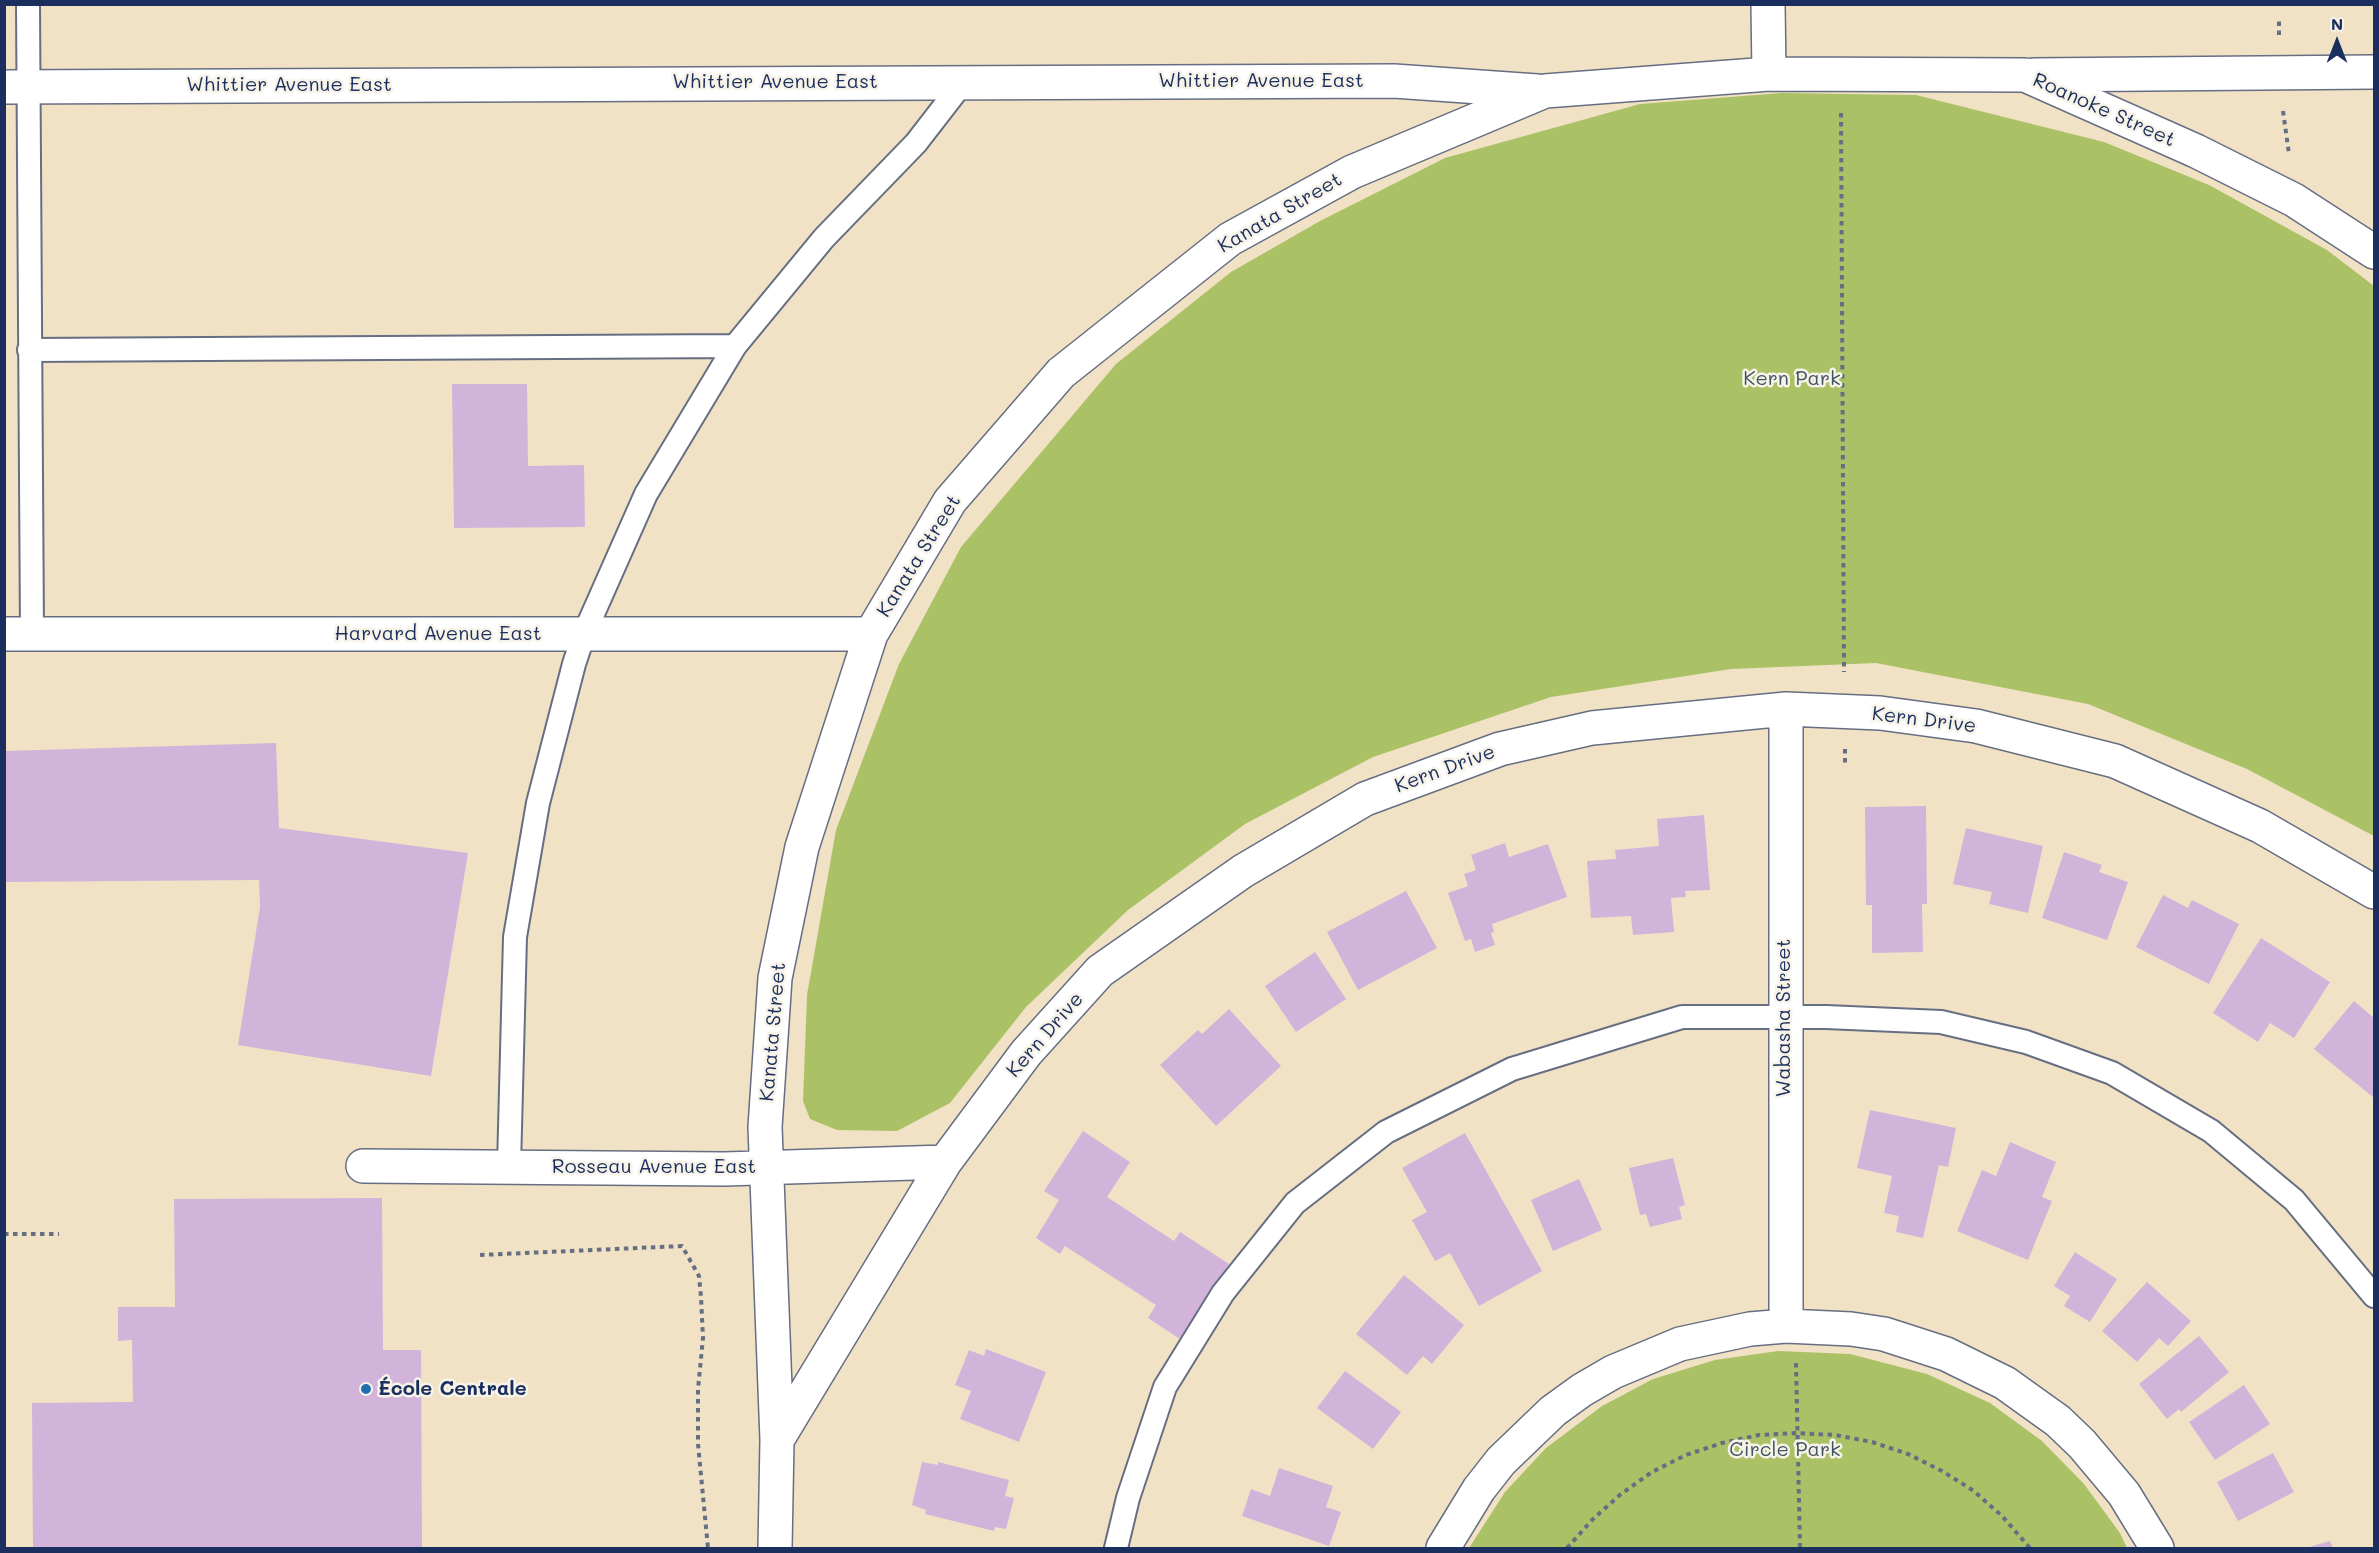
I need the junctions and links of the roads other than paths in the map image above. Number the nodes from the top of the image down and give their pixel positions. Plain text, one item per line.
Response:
1 (28, 4) edge
2 (1768, 4) edge
3 (2374, 72) edge
4 (1770, 74) junction
5 (2025, 75) junction
6 (964, 81) junction
7 (16, 87) edge
8 (1545, 91) junction
9 (2374, 252) edge
10 (735, 346) junction
11 (29, 350) junction
12 (18, 634) edge
13 (584, 634) junction
14 (871, 634) junction
15 (1786, 709) junction
16 (2374, 892) edge
17 (1784, 1016) junction
18 (945, 1162) junction
19 (363, 1166) dead end
20 (509, 1166) junction
21 (766, 1167) junction
22 (2374, 1296) edge
23 (1790, 1326) junction
24 (777, 1440) junction
25 (775, 1548) edge
26 (1116, 1548) edge
27 (1443, 1548) edge
28 (2157, 1548) edge

1 - 7 lane
2 - 4 street
3 - 5 street
4 - 5 street, Roanoke Street
4 - 8 street, Kanata Street
5 - 9 street, Roanoke Street
6 - 7 street, Whittier Avenue East
6 - 8 street, Whittier Avenue East
6 - 10 lane
7 - 11 lane
8 - 14 street, Kanata Street
10 - 11 lane
10 - 13 lane
11 - 12 lane
12 - 13 street, Harvard Avenue East
13 - 14 street, Harvard Avenue East
13 - 20 lane
14 - 21 street, Kanata Street
15 - 16 street, Kern Drive
15 - 17 street, Wabasha Street
15 - 18 street, Kern Drive
17 - 22 lane
17 - 23 street, Wabasha Street
17 - 26 lane
18 - 21 street, Rosseau Avenue East
18 - 24 street, Kern Drive
19 - 20 street, Rosseau Avenue East
20 - 21 street, Rosseau Avenue East
21 - 24 street, Kanata Street
23 - 27 street
23 - 28 street
24 - 25 street, Kanata Street

